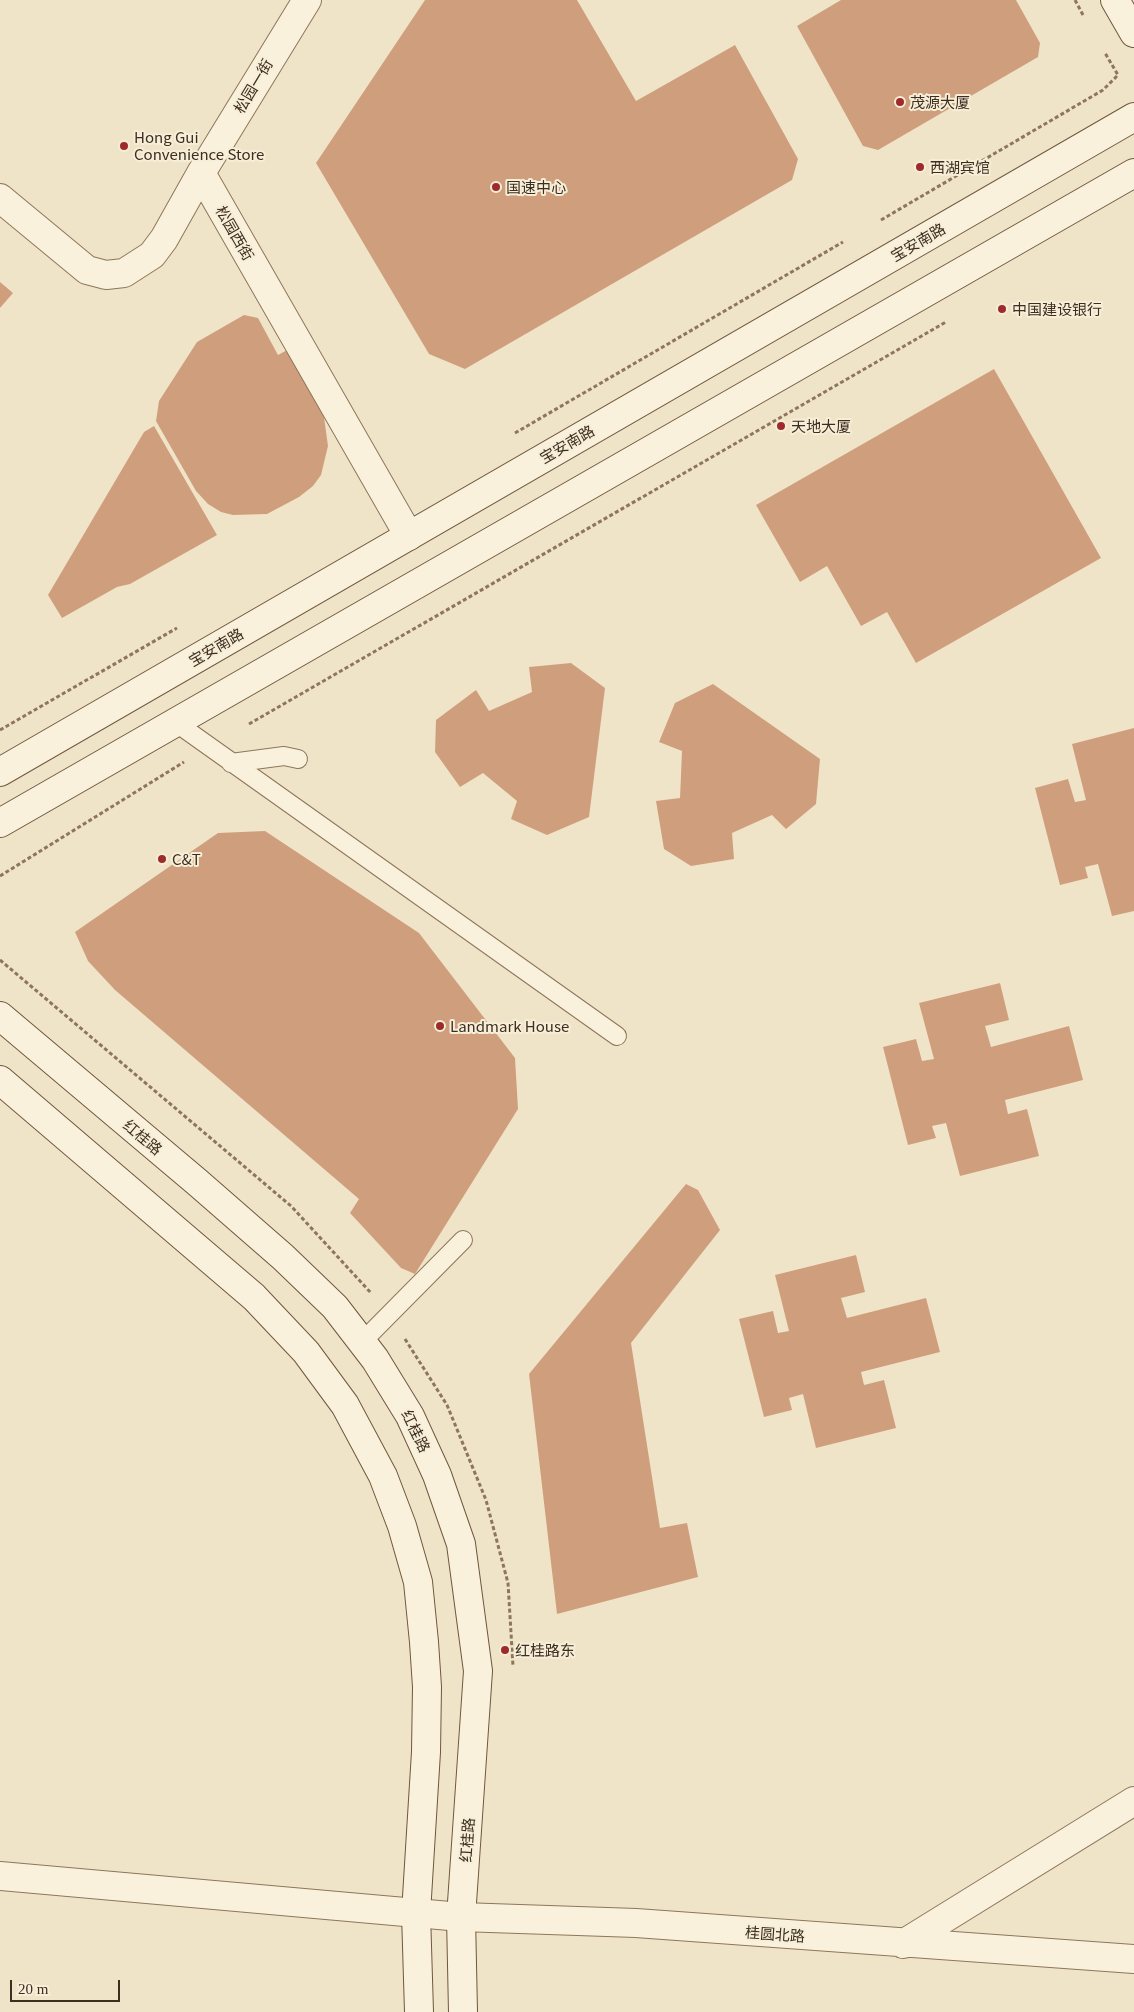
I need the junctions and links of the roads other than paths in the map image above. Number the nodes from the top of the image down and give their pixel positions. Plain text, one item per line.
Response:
1 (307, 0) edge
2 (1115, 0) edge
3 (1134, 34) edge
4 (1134, 117) edge
5 (200, 173) junction
6 (1134, 173) edge
7 (0, 198) edge
8 (409, 536) junction
9 (175, 722) junction
10 (298, 759) dead end
11 (231, 763) junction
12 (0, 772) edge
13 (0, 823) edge
14 (0, 1016) edge
15 (617, 1036) dead end
16 (0, 1080) edge
17 (463, 1240) dead end
18 (362, 1342) junction
19 (1134, 1801) edge
20 (0, 1876) edge
21 (416, 1913) junction
22 (461, 1917) junction
23 (903, 1944) junction
24 (1134, 1959) edge
25 (419, 2012) edge
26 (463, 2012) edge

1 - 5 street, 松园一街
2 - 3 street
4 - 8 street, 宝安南路
5 - 7 street
5 - 8 street, 松园西街
6 - 9 street
8 - 12 street, 宝安南路
9 - 11 lane
9 - 13 street
10 - 11 lane
11 - 15 lane
14 - 18 street, 红桂路
16 - 21 street
17 - 18 lane
18 - 22 street, 红桂路
19 - 23 street
20 - 21 street, 桂圆北路
21 - 22 street, 桂圆北路
21 - 25 street
22 - 23 street, 桂圆北路
22 - 26 street, 红桂路
23 - 24 street, 桂圆北路

